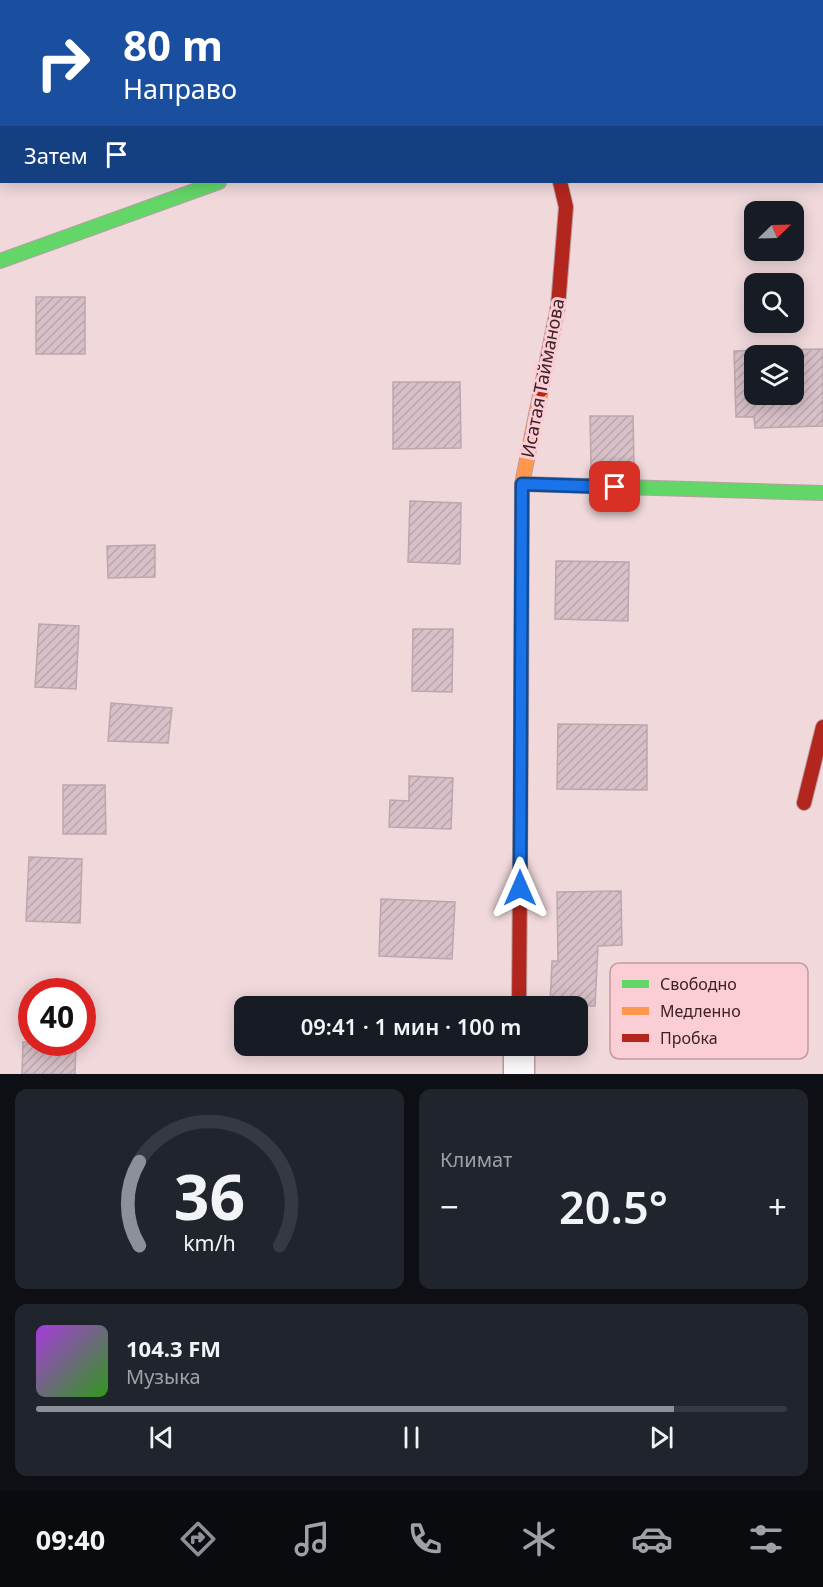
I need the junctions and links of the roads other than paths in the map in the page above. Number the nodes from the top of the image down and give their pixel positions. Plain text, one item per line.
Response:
1 (216, 183) edge
2 (560, 183) edge
3 (0, 261) edge
4 (522, 484) junction
5 (823, 493) edge
6 (823, 727) edge
7 (804, 803) dead end
8 (519, 996) edge
9 (519, 1056) edge
10 (519, 1074) edge

1 - 3 street
2 - 4 street, Исатая Тайманова
4 - 5 street
4 - 8 street, Исатая Тайманова
6 - 7 street
9 - 10 street

